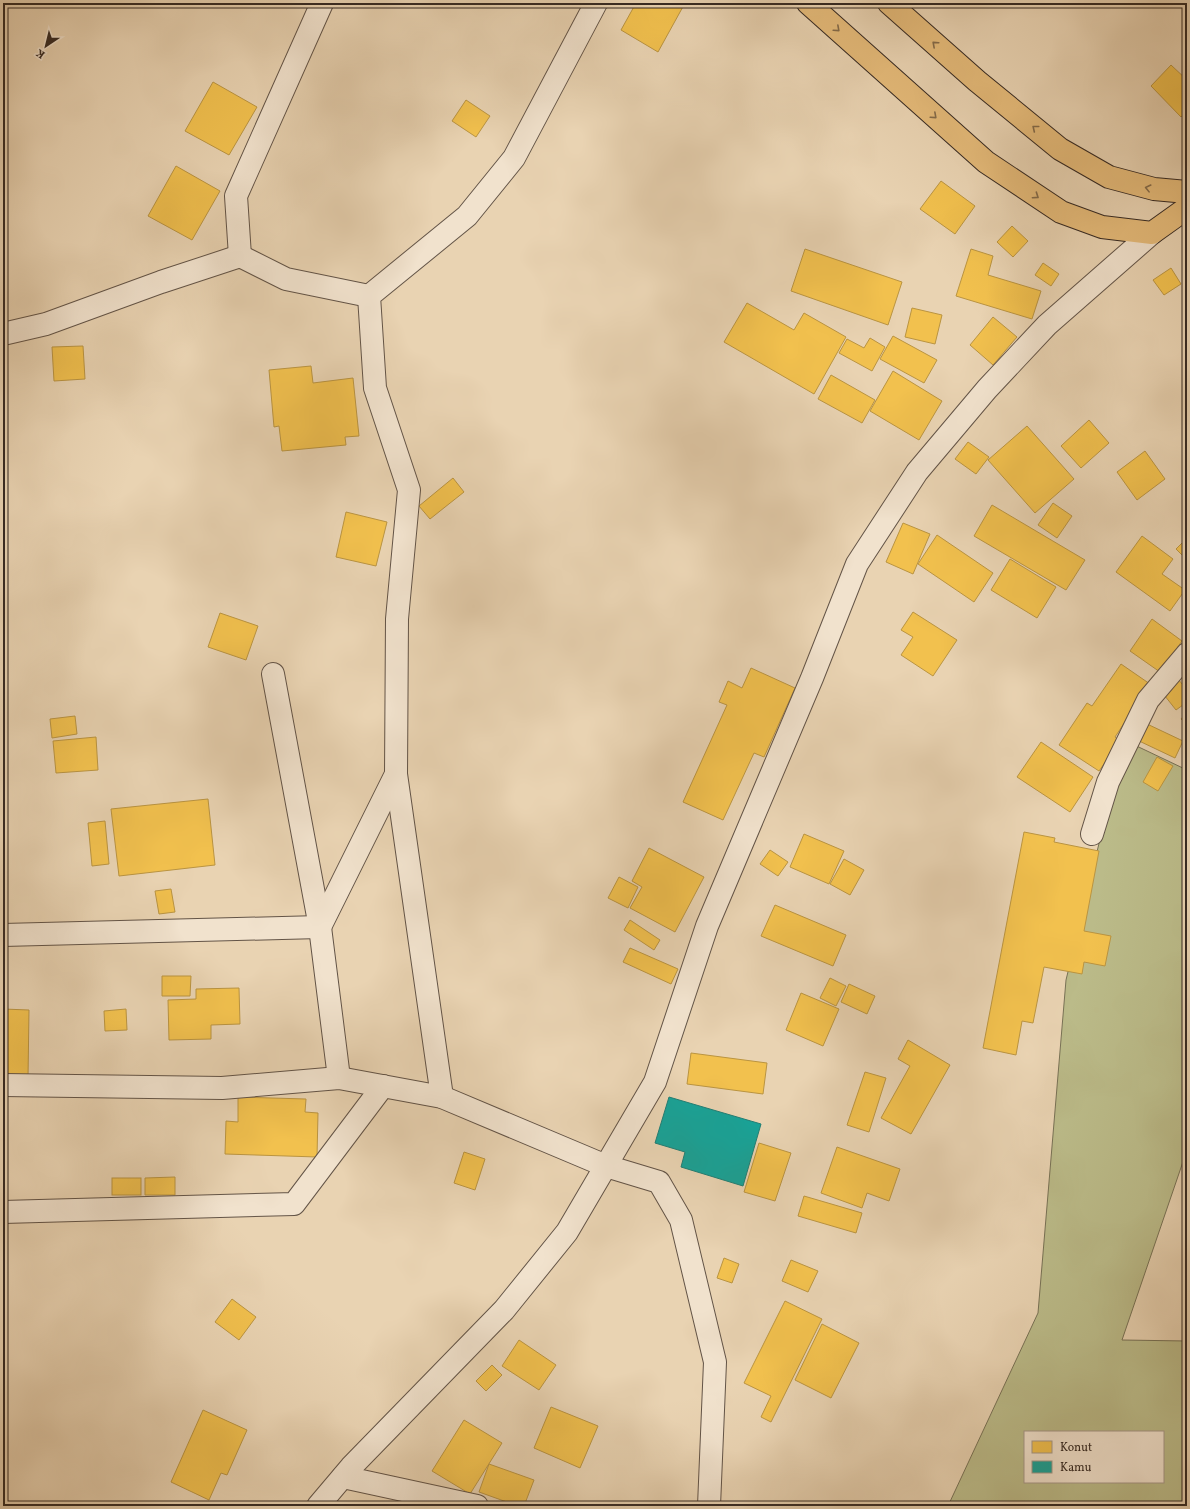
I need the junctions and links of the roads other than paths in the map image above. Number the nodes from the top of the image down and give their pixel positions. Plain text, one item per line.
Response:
1 (322, 3) edge
2 (596, 3) edge
3 (808, 3) edge
4 (889, 3) edge
5 (1187, 192) edge
6 (1187, 208) edge
7 (1152, 233) junction
8 (240, 256) junction
9 (370, 296) junction
10 (3, 334) edge
11 (1187, 654) edge
12 (273, 674) dead end
13 (396, 774) junction
14 (1092, 834) dead end
15 (320, 927) junction
16 (3, 935) edge
17 (338, 1078) junction
18 (3, 1085) edge
19 (384, 1086) junction
20 (442, 1097) junction
21 (606, 1166) junction
22 (3, 1212) edge
23 (343, 1477) junction
24 (318, 1506) edge
25 (478, 1506) edge
26 (709, 1506) edge

1 - 8 street
2 - 9 street
3 -> 7 main road
5 -> 4 main road
6 - 7 main road
7 - 21 street
8 - 9 street
8 - 10 street
9 - 13 street
11 - 14 street
12 - 15 street
13 - 15 street
13 - 20 street
15 - 16 street
15 - 17 street
17 - 18 street
17 - 19 street
19 - 20 street
19 - 22 street
20 - 21 street
21 - 23 street
21 - 26 street
23 - 24 street
23 - 25 street

